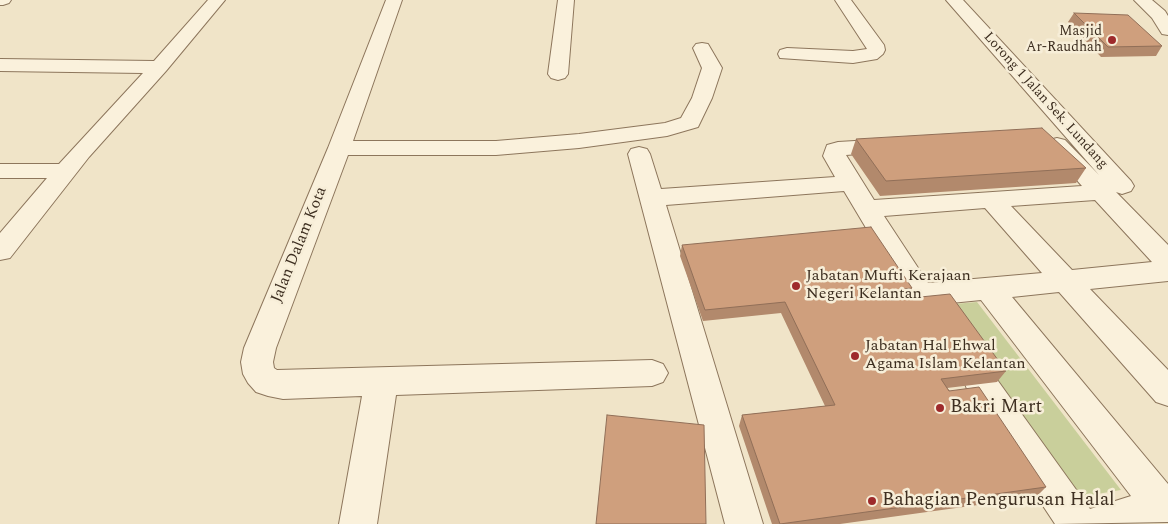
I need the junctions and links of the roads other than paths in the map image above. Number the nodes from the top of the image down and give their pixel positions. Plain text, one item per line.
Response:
1 (217, 0) edge
2 (394, 0) edge
3 (566, 0) edge
4 (843, 0) edge
5 (954, 0) edge
6 (1142, 0) edge
7 (1168, 30) edge
8 (702, 48) dead end
9 (788, 54) dead end
10 (0, 65) edge
11 (159, 67) junction
12 (558, 74) dead end
13 (1040, 138) edge
14 (911, 145) edge
15 (339, 148) junction
16 (639, 154) dead end
17 (0, 171) edge
18 (66, 171) junction
19 (851, 183) junction
20 (1102, 192) junction
21 (652, 198) junction
22 (991, 200) junction
23 (1136, 202) dead end
24 (873, 218) junction
25 (850, 230) edge
26 (0, 251) edge
27 (1168, 262) edge
28 (1168, 271) edge
29 (1064, 281) junction
30 (988, 288) junction
31 (652, 373) dead end
32 (381, 383) junction
33 (982, 384) edge
34 (1168, 392) edge
35 (1164, 504) edge
36 (358, 524) edge
37 (744, 524) edge
38 (1078, 524) edge
39 (1100, 524) edge

1 - 11 street
2 - 15 street, Jalan Dalam Kota
3 - 12 street
4 - 9 street
5 - 23 street, Lorong 1 Jalan Sek. Lundang
6 - 7 street
8 - 15 street
10 - 11 street
11 - 18 street
13 - 20 street
14 - 19 street
15 - 32 street, Jalan Dalam Kota
16 - 21 street
17 - 18 street
18 - 26 street
19 - 21 street
19 - 24 street
20 - 22 street
20 - 27 street
21 - 37 street
22 - 24 street
22 - 29 street
24 - 25 street
24 - 30 street
28 - 29 street
29 - 30 street
29 - 34 street
30 - 35 street
31 - 32 street
32 - 36 street
33 - 38 street
35 - 39 street

